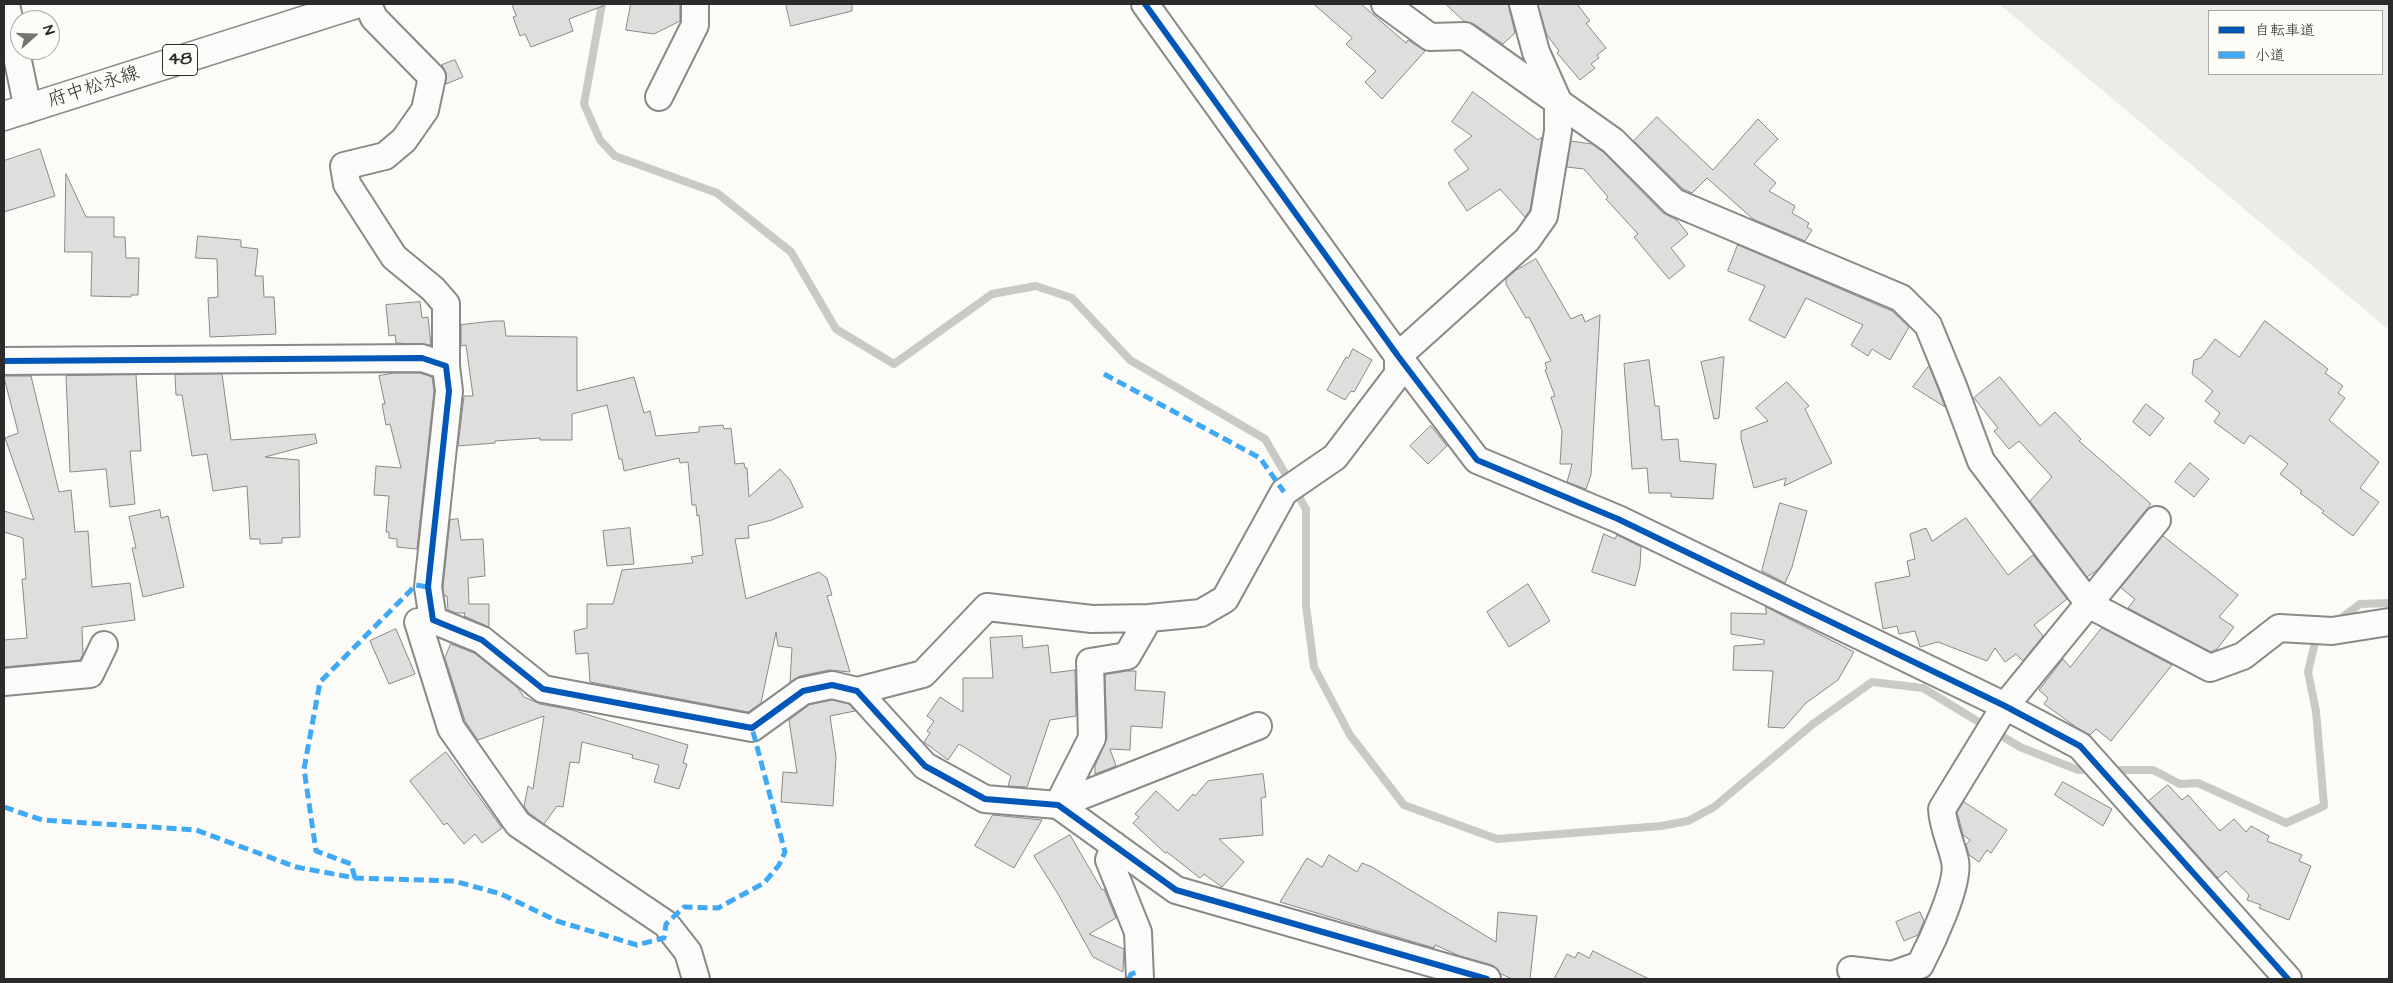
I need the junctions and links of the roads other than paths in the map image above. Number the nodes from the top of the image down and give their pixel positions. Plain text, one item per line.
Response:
1 (6, 4) edge
2 (356, 4) edge
3 (368, 4) edge
4 (695, 4) edge
5 (1145, 4) edge
6 (1386, 4) edge
7 (1523, 4) edge
8 (659, 97) dead end
9 (1558, 101) junction
10 (16, 112) edge
11 (1398, 356) junction
12 (4, 361) edge
13 (446, 366) junction
14 (2157, 520) dead end
15 (2090, 605) junction
16 (1149, 618) junction
17 (433, 620) junction
18 (2389, 622) edge
19 (104, 645) dead end
20 (4, 682) edge
21 (857, 692) junction
22 (2004, 706) junction
23 (1258, 726) dead end
24 (1058, 805) junction
25 (1114, 845) junction
26 (1851, 970) dead end
27 (696, 979) edge
28 (1140, 979) edge
29 (1486, 979) edge
30 (2288, 979) edge

1 - 10 street
2 - 10 main road, 府中松永線 / 48
3 - 13 street
4 - 8 street
5 - 11 street
6 - 9 street
7 - 9 street
9 - 11 street
9 - 15 street
11 - 16 street
11 - 22 street
12 - 13 street
13 - 17 street
14 - 15 street
15 - 18 street
15 - 22 street
16 - 21 street
16 - 24 street
17 - 21 street
17 - 27 street
19 - 20 street
21 - 24 street
22 - 26 street
22 - 30 street
23 - 24 street
24 - 25 street
25 - 28 street
25 - 29 street

